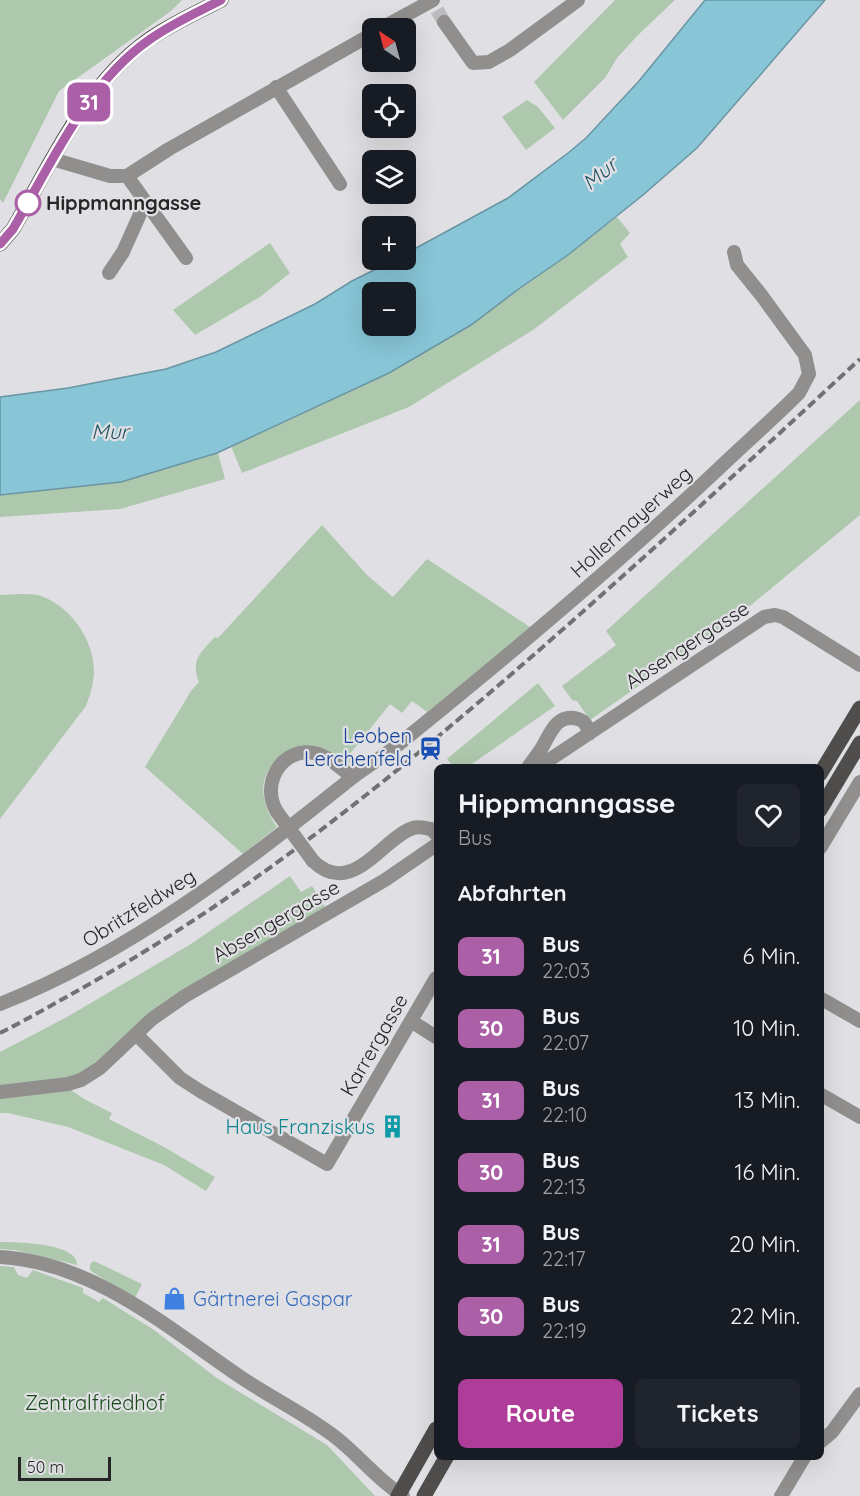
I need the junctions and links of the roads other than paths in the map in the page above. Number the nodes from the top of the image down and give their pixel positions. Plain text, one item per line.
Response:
1 (221, 0) edge
2 (578, 0) edge
3 (434, 4) edge
4 (404, 18) edge
5 (444, 22) tunnel mouth
6 (362, 40) edge
7 (276, 87) junction
8 (52, 159) junction
9 (127, 176) junction
10 (340, 184) dead end
11 (145, 203) junction
12 (0, 244) edge
13 (734, 252) dead end
14 (186, 258) dead end
15 (109, 273) dead end
16 (860, 665) edge
17 (860, 708) edge
18 (589, 734) junction
19 (860, 744) edge
20 (530, 764) edge
21 (543, 764) edge
22 (824, 767) edge
23 (353, 777) junction
24 (860, 782) edge
25 (824, 803) edge
26 (434, 832) edge
27 (824, 841) edge
28 (434, 846) edge
29 (434, 981) edge
30 (824, 1000) edge
31 (0, 1004) edge
32 (860, 1020) edge
33 (411, 1021) junction
34 (137, 1035) junction
35 (434, 1036) edge
36 (0, 1092) edge
37 (824, 1096) edge
38 (860, 1117) edge
39 (0, 1257) edge
40 (860, 1394) edge
41 (434, 1434) edge
42 (824, 1439) edge
43 (445, 1460) edge
44 (803, 1460) edge
45 (400, 1495) edge
46 (424, 1496) edge
47 (781, 1496) edge

1 - 8 main road
2 - 5 street
3 - 4 street
6 - 7 street
7 - 9 street
7 - 10 street
8 - 9 street
8 - 12 main road
9 - 11 street
11 - 14 street
11 - 15 street
13 - 23 street, Hollermayerweg
16 - 18 street, Absengergasse
17 - 22 main road
18 - 20 street
18 - 21 street, Absengergasse
19 - 25 main road
23 - 26 street, bridge
23 - 31 street, Obritzfeldweg
24 - 27 street
28 - 34 street, Absengergasse
29 - 33 street, Karrergasse
30 - 32 street
33 - 34 street, Karrergasse
33 - 35 street
34 - 36 street, Absengergasse
37 - 38 street
39 - 45 street
40 - 42 street
41 - 45 main road
43 - 46 main road
44 - 47 street

